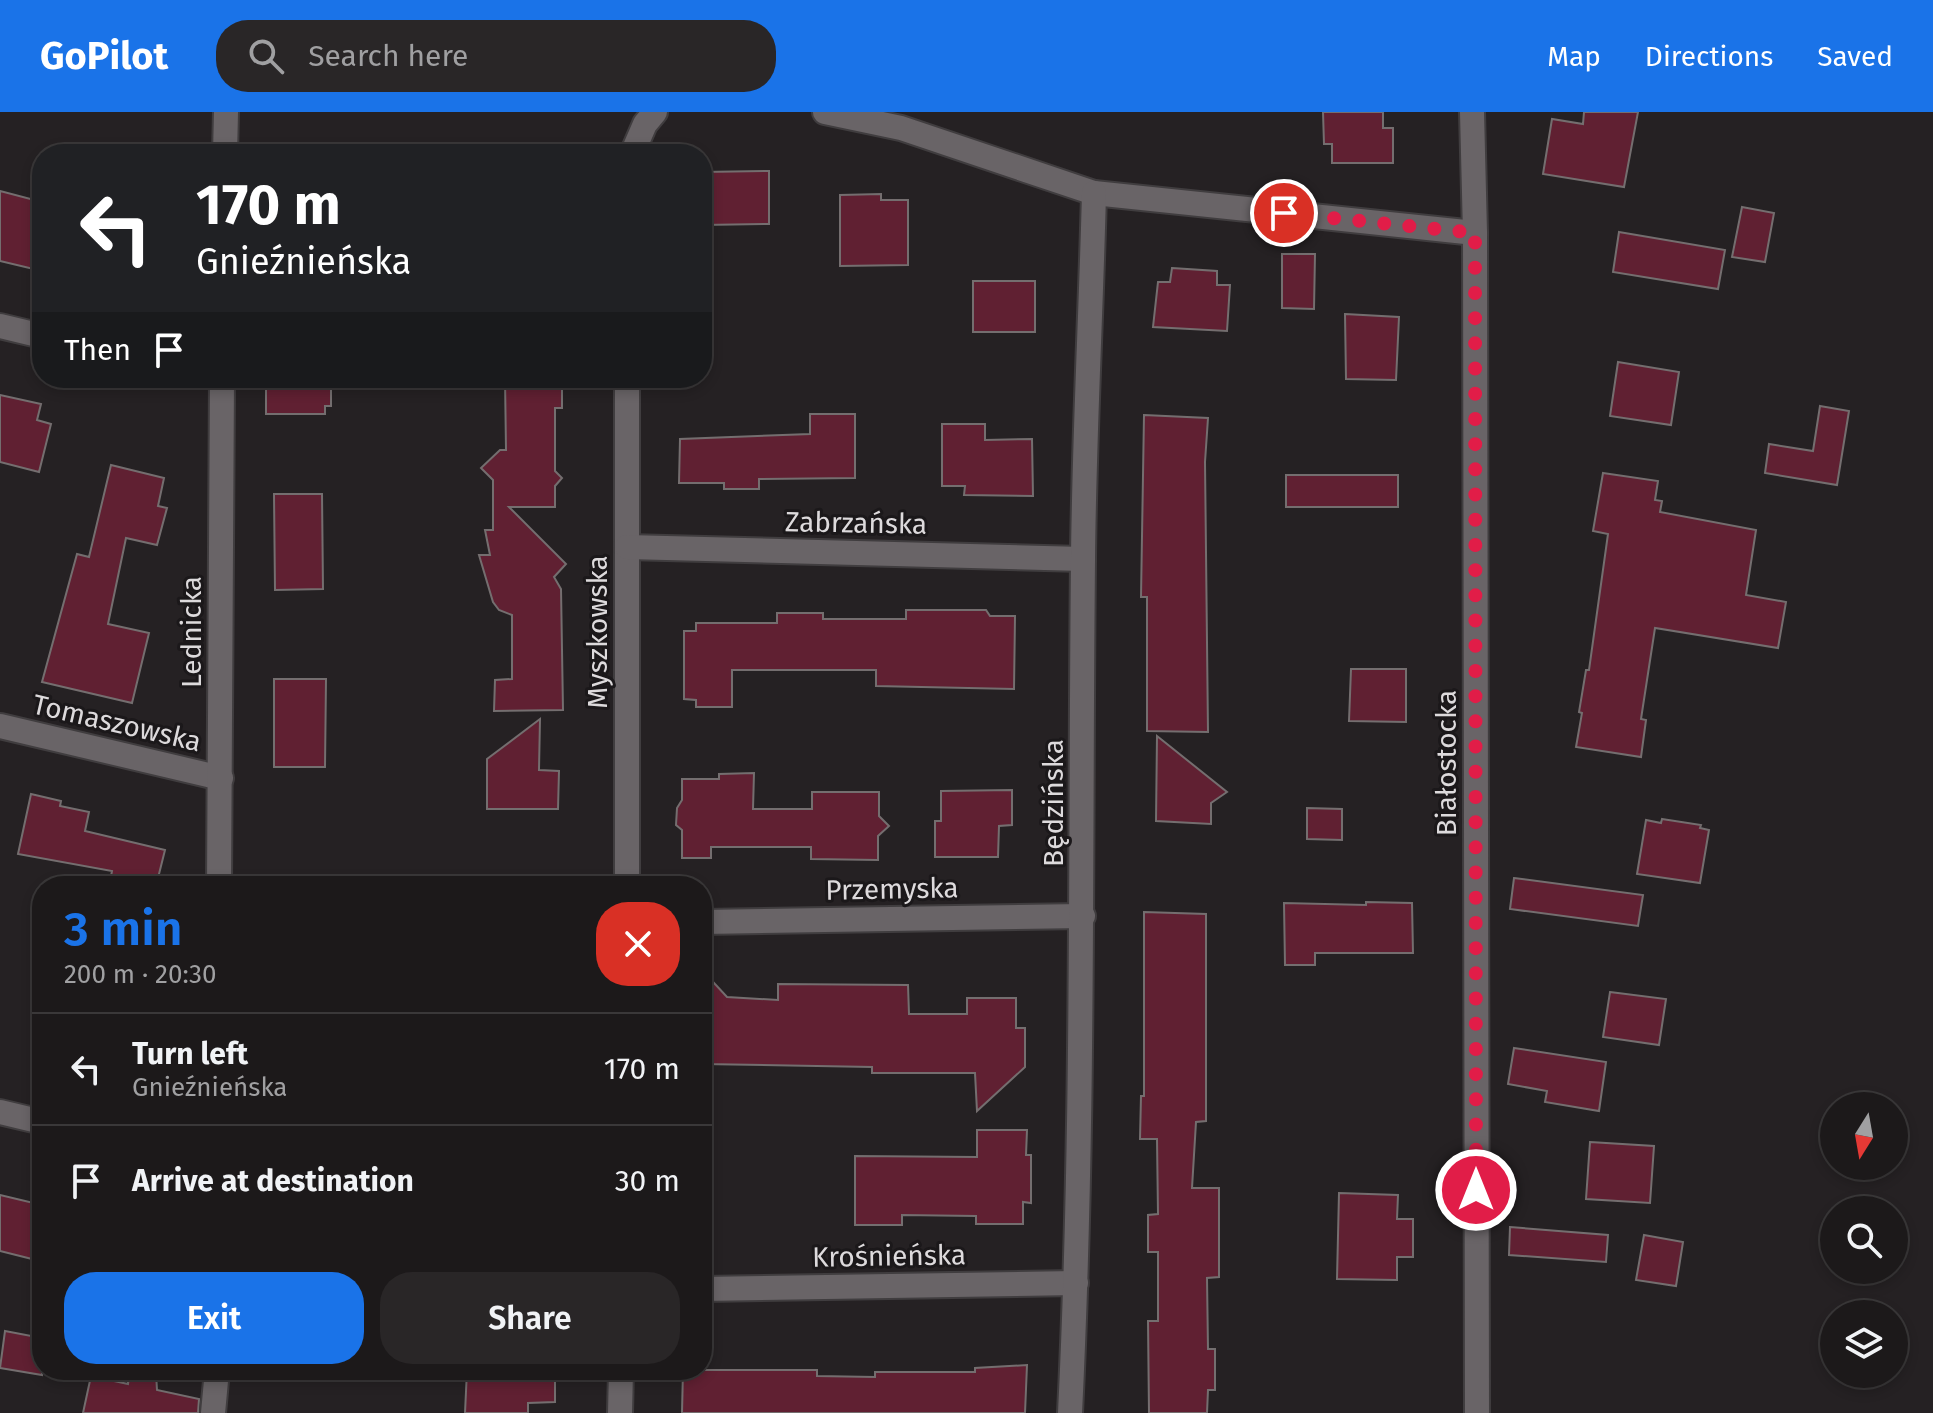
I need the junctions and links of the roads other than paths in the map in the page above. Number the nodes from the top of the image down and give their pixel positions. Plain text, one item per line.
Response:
1 (226, 112) edge
2 (655, 112) edge
3 (825, 112) edge
4 (1472, 112) edge
5 (225, 144) edge
6 (636, 144) edge
7 (1094, 193) junction
8 (1475, 233) junction
9 (0, 326) edge
10 (32, 334) edge
11 (222, 388) edge
12 (627, 388) edge
13 (627, 547) junction
14 (1083, 559) junction
15 (0, 726) edge
16 (221, 778) junction
17 (219, 876) edge
18 (627, 876) edge
19 (1083, 916) junction
20 (712, 922) edge
21 (0, 1112) edge
22 (32, 1120) edge
23 (1076, 1283) junction
24 (712, 1289) edge
25 (216, 1380) edge
26 (621, 1380) edge
27 (213, 1413) edge
28 (620, 1413) edge
29 (1070, 1413) edge
30 (1477, 1413) edge

1 - 5 street
2 - 6 street
3 - 7 street
4 - 8 street, Białostocka
7 - 8 street
7 - 14 street, Będzińska
8 - 30 street, Białostocka
9 - 10 street
11 - 16 street, Lednicka
12 - 13 street, Myszkowska
13 - 14 street, Zabrzańska
13 - 18 street, Myszkowska
14 - 19 street, Będzińska
15 - 16 street, Tomaszowska
16 - 17 street, Lednicka
19 - 20 street, Przemyska
19 - 23 street, Będzińska
21 - 22 street
23 - 24 street, Krośnieńska
23 - 29 street, Będzińska
25 - 27 street
26 - 28 street

